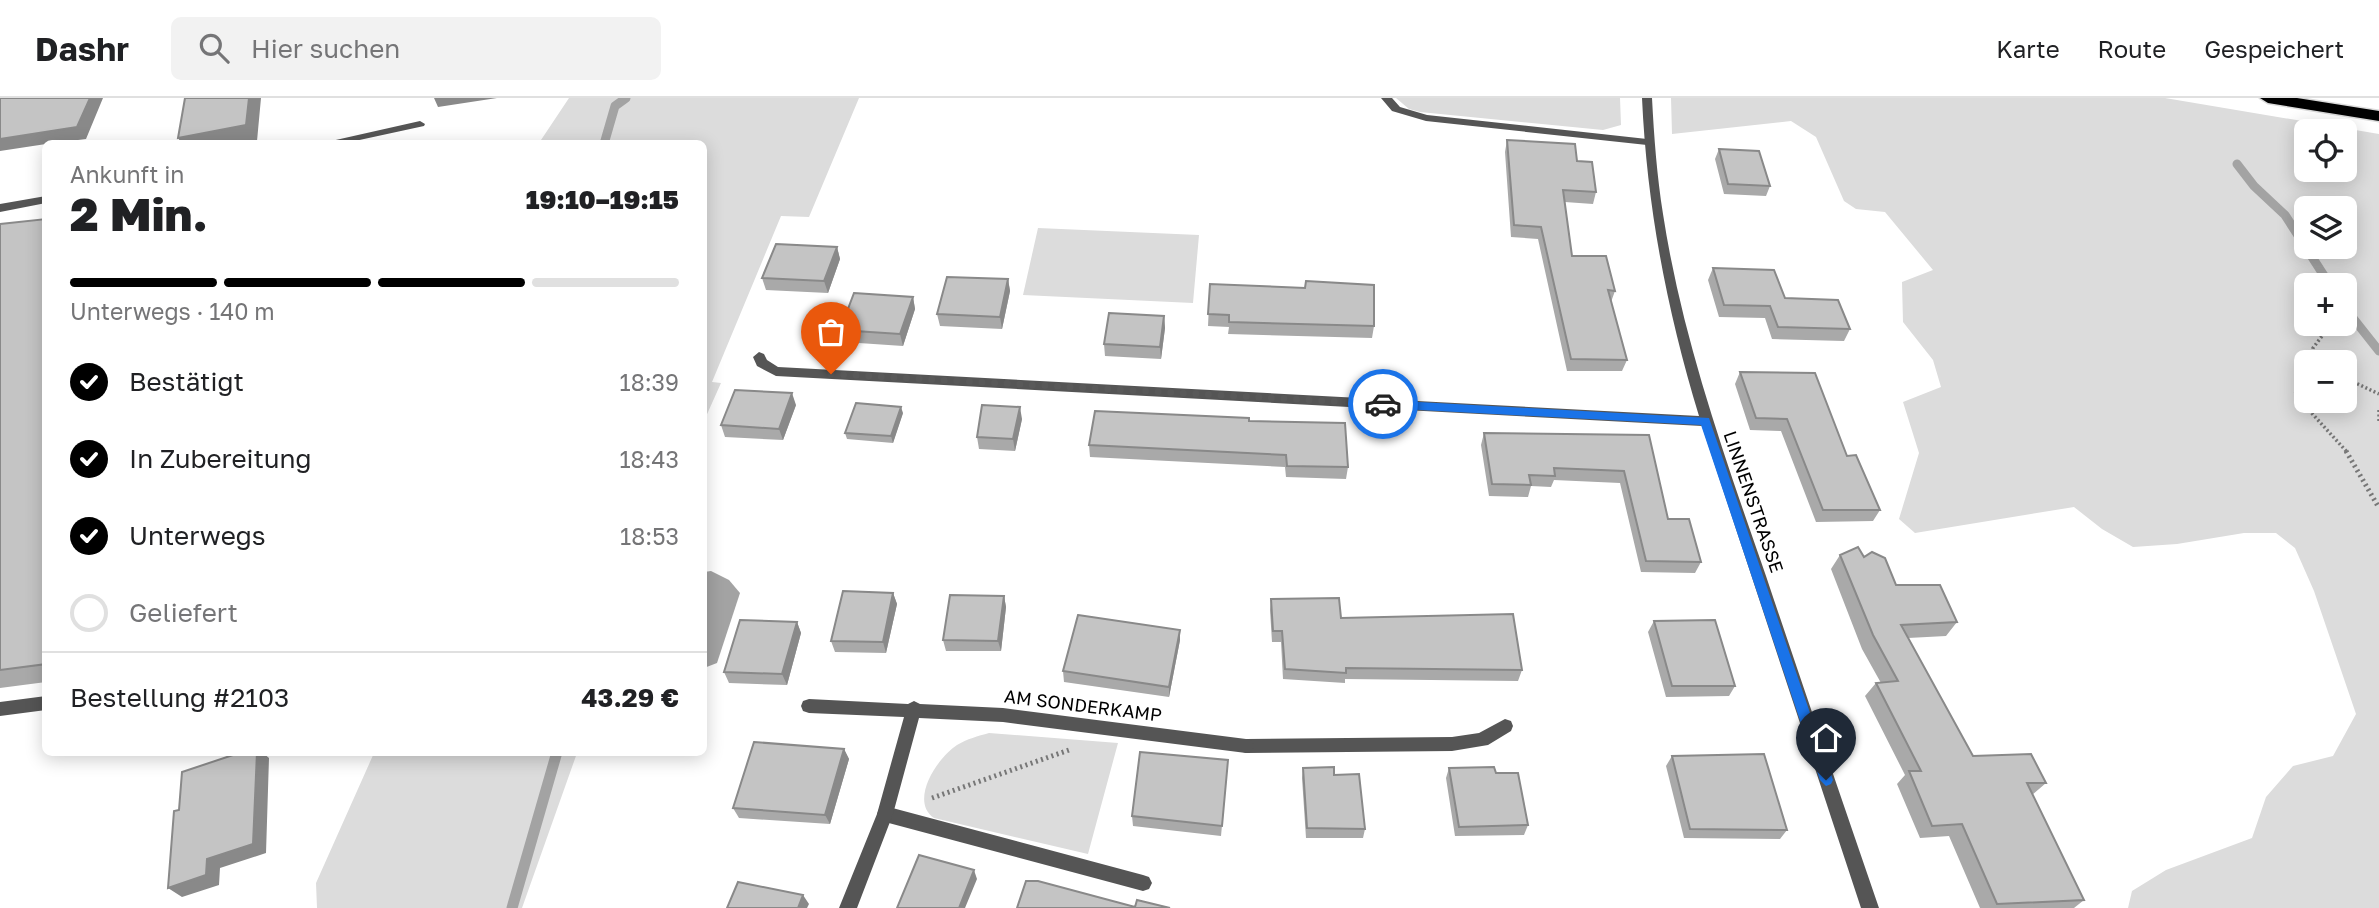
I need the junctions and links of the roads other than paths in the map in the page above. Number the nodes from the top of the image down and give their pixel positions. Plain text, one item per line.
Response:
1 (1386, 98) edge
2 (1647, 98) edge
3 (2269, 98) edge
4 (2379, 116) edge
5 (420, 124) dead end
6 (342, 140) edge
7 (1647, 142) junction
8 (42, 200) edge
9 (0, 208) edge
10 (759, 357) dead end
11 (1705, 421) junction
12 (42, 704) edge
13 (809, 706) dead end
14 (914, 708) junction
15 (0, 709) edge
16 (1505, 726) dead end
17 (885, 814) junction
18 (1143, 883) dead end
19 (848, 908) edge
20 (1870, 908) edge

1 - 7 street
2 - 7 street, LINNENSTRASSE
3 - 4 highway
5 - 6 street
7 - 11 street, LINNENSTRASSE
8 - 9 street
10 - 11 street
11 - 20 street, LINNENSTRASSE
12 - 15 street
13 - 14 street, AM SONDERKAMP
14 - 16 street, AM SONDERKAMP
14 - 17 street
17 - 18 street
17 - 19 street

